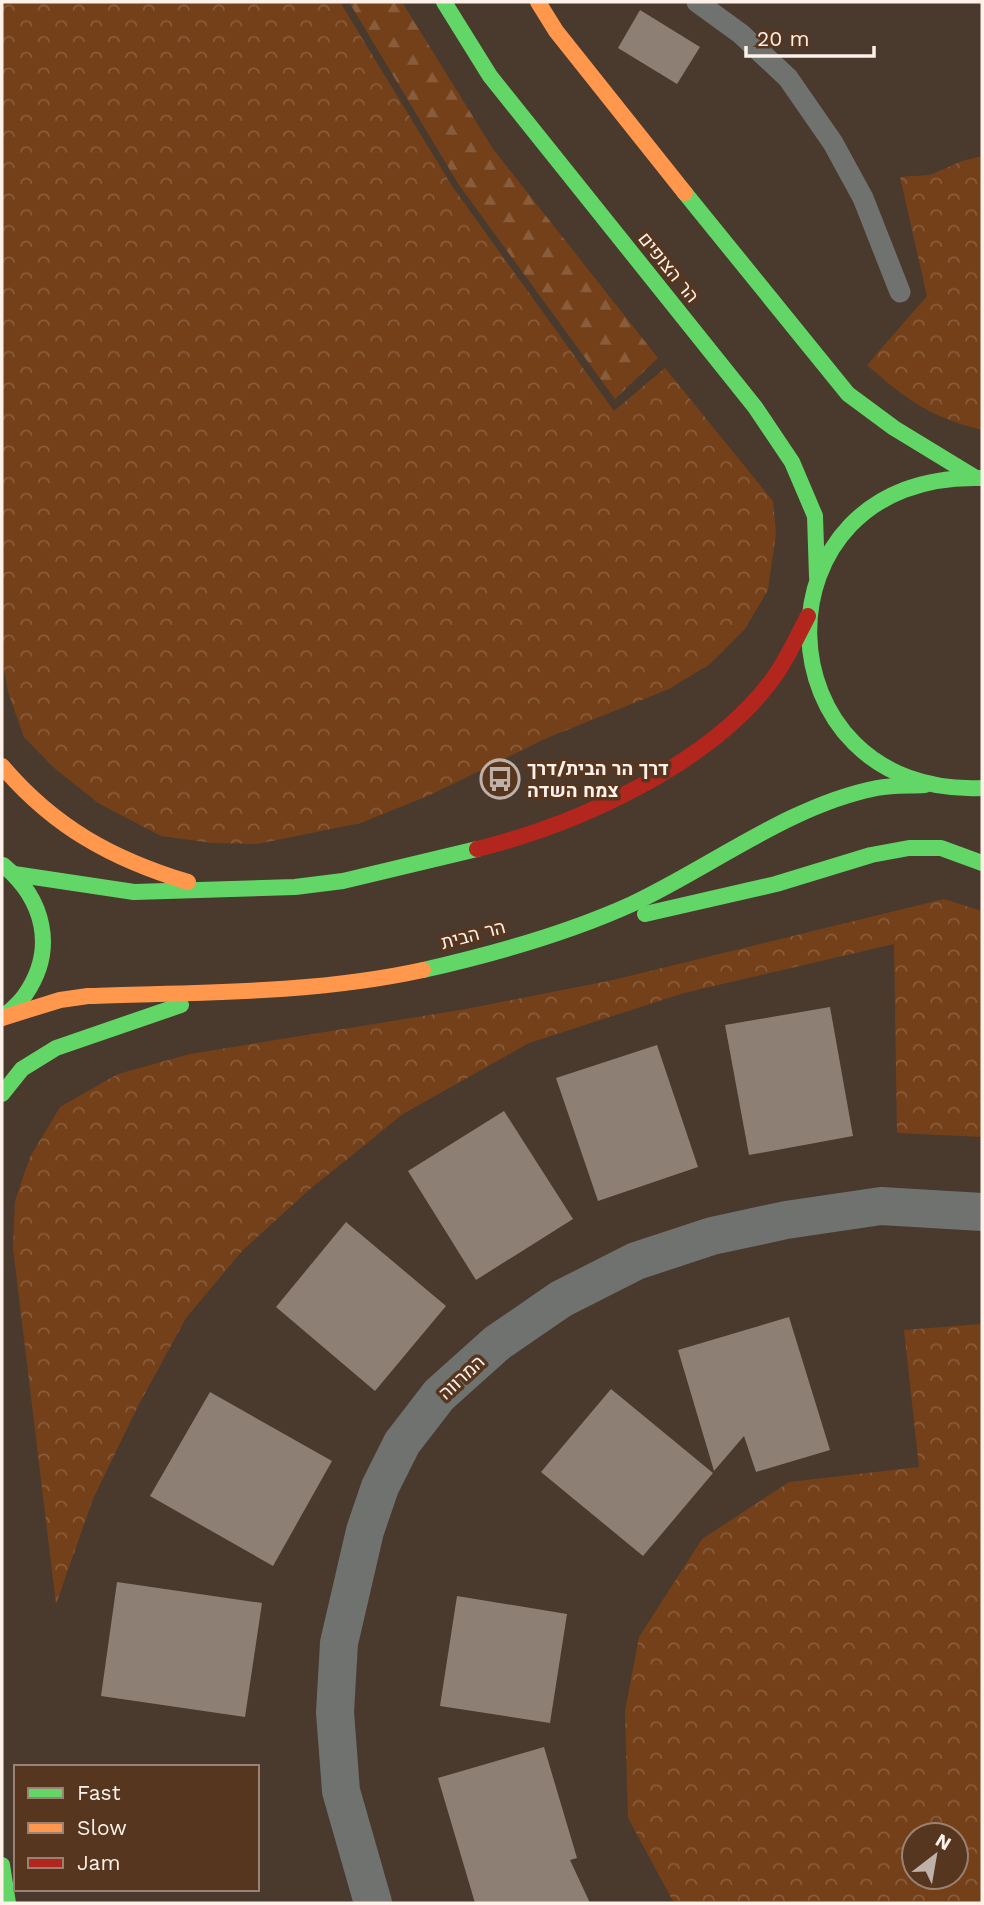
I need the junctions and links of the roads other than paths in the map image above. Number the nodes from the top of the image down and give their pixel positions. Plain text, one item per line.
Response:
1 (444, 2) edge
2 (538, 2) edge
3 (697, 2) edge
4 (900, 292) dead end
5 (979, 478) edge
6 (817, 577) junction
7 (808, 616) junction
8 (2, 766) edge
9 (925, 785) junction
10 (979, 789) edge
11 (982, 863) edge
12 (8, 869) edge
13 (217, 890) junction
14 (533, 940) junction
15 (220, 992) junction
16 (2, 1018) edge
17 (2, 1094) edge
18 (982, 1212) edge
19 (2, 1865) edge
20 (8, 1903) edge
21 (373, 1903) edge

1 - 6 main road, הר הצופים
2 - 5 main road
3 - 4 lane
5 - 6 main road
6 - 7 main road
7 - 9 main road
7 - 13 main road
8 - 13 main road
9 - 10 main road
9 - 14 main road, הר הבית
11 - 14 main road
12 - 13 main road
12 - 16 main road
14 - 15 main road, הר הבית
15 - 16 main road, הר הבית
15 - 17 main road
18 - 21 street, המרווה
19 - 20 main road

